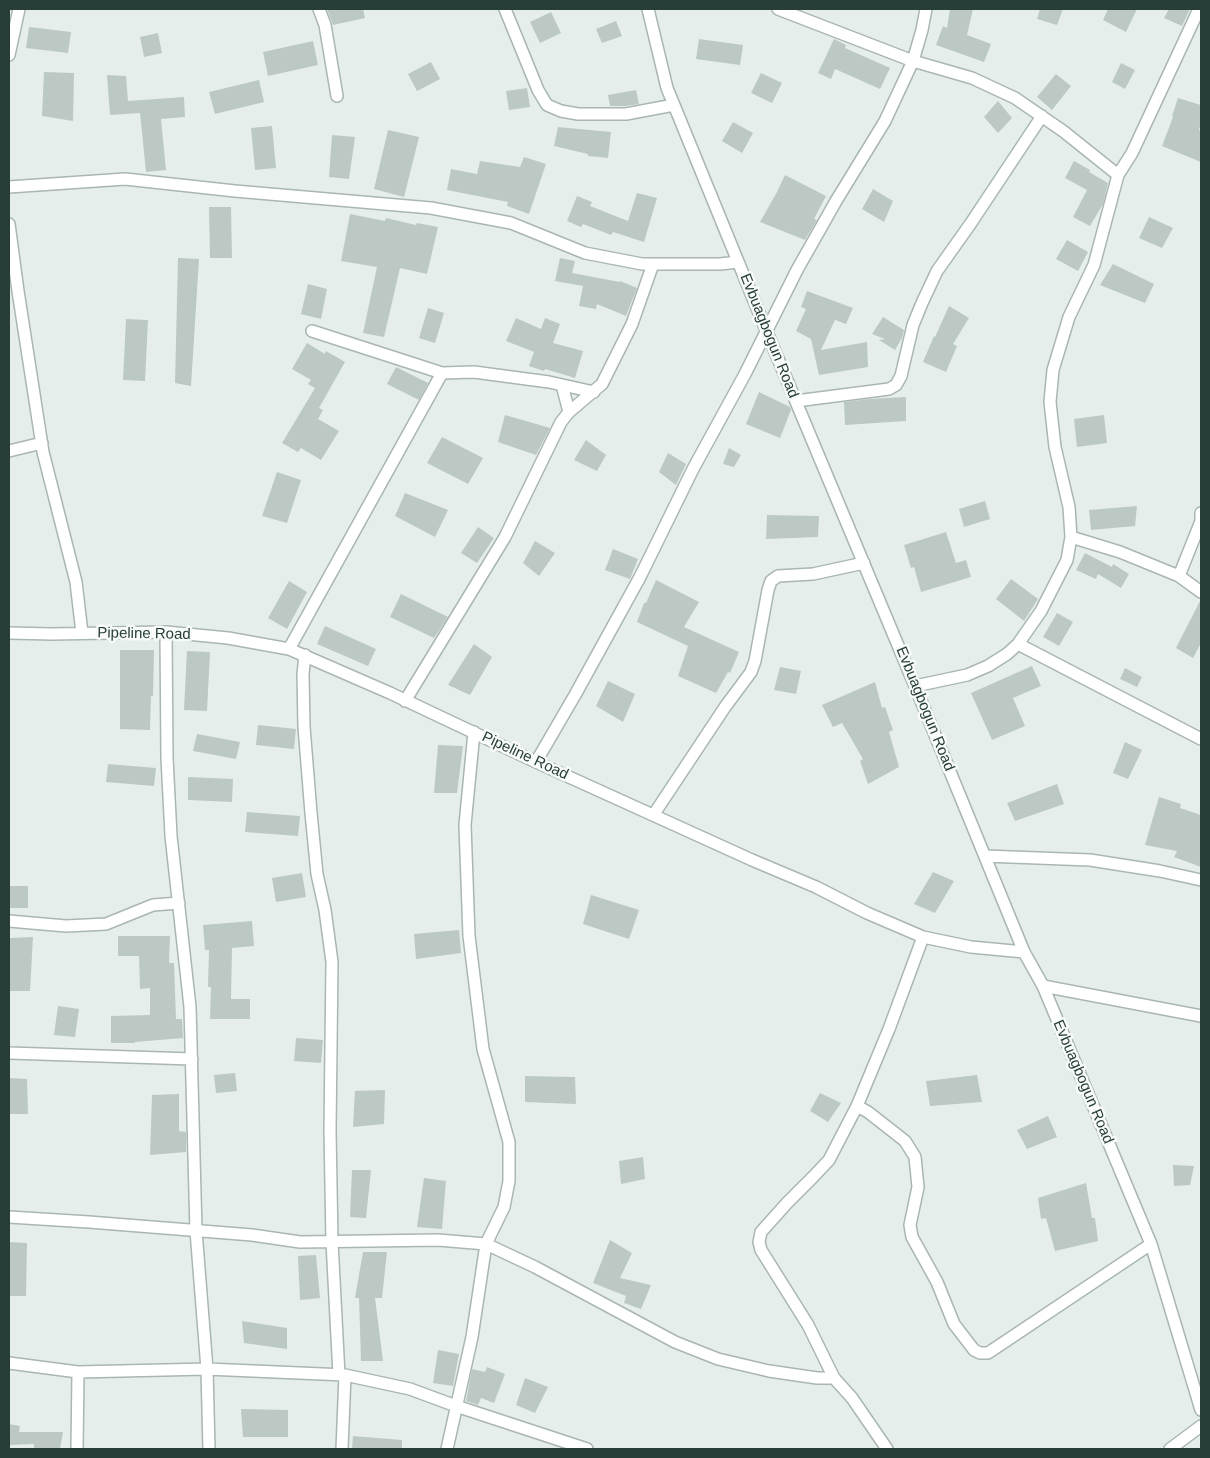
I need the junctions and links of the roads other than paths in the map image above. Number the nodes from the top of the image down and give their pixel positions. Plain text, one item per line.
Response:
1 (19, 9) edge
2 (319, 9) edge
3 (505, 9) edge
4 (648, 9) edge
5 (778, 9) edge
6 (926, 9) edge
7 (1199, 9) edge
8 (9, 55) edge
9 (914, 61) junction
10 (337, 96) dead end
11 (674, 105) junction
12 (1042, 116) junction
13 (1118, 175) junction
14 (9, 187) edge
15 (9, 224) edge
16 (738, 262) junction
17 (653, 264) junction
18 (766, 330) junction
19 (312, 331) dead end
20 (442, 373) junction
21 (562, 385) junction
22 (594, 392) junction
23 (796, 401) junction
24 (569, 412) junction
25 (42, 443) junction
26 (9, 451) edge
27 (1201, 514) edge
28 (1071, 537) junction
29 (864, 563) junction
30 (1179, 576) junction
31 (1201, 592) edge
32 (166, 632) junction
33 (9, 633) edge
34 (82, 634) junction
35 (1018, 644) junction
36 (289, 649) junction
37 (305, 655) junction
38 (915, 686) junction
39 (405, 701) junction
40 (474, 732) junction
41 (1201, 739) edge
42 (536, 762) junction
43 (654, 814) junction
44 (985, 856) junction
45 (1201, 880) edge
46 (179, 902) junction
47 (9, 921) edge
48 (923, 937) junction
49 (1024, 952) junction
50 (1043, 986) junction
51 (1201, 1016) edge
52 (9, 1053) edge
53 (192, 1059) junction
54 (857, 1106) junction
55 (9, 1218) edge
56 (196, 1231) junction
57 (332, 1242) junction
58 (486, 1244) junction
59 (1151, 1244) junction
60 (9, 1363) edge
61 (207, 1369) junction
62 (78, 1372) junction
63 (342, 1375) junction
64 (834, 1378) junction
65 (456, 1406) junction
66 (1201, 1410) edge
67 (1201, 1426) edge
68 (77, 1449) edge
69 (209, 1449) edge
70 (342, 1449) edge
71 (447, 1449) edge
72 (587, 1449) edge
73 (887, 1449) edge
74 (1170, 1449) edge

1 - 8 street
2 - 10 street
3 - 11 street
4 - 11 street, Evbuagbogun Road
5 - 9 street
6 - 9 street
7 - 13 street
9 - 12 street
9 - 18 street
11 - 16 street, Evbuagbogun Road
12 - 13 street
12 - 23 street
13 - 28 street
14 - 17 street
15 - 25 street
16 - 17 street
16 - 18 street, Evbuagbogun Road
17 - 22 street
18 - 23 street, Evbuagbogun Road
18 - 42 street
19 - 20 street
20 - 21 street
20 - 36 street
21 - 22 street
21 - 24 street
22 - 24 street
23 - 29 street, Evbuagbogun Road
24 - 39 street
25 - 26 street
25 - 34 street
27 - 30 street
28 - 30 street
28 - 35 street
29 - 38 street, Evbuagbogun Road
29 - 43 street
30 - 31 street
32 - 34 street, Pipeline Road
32 - 36 street, Pipeline Road
32 - 46 street
33 - 34 street, Pipeline Road
35 - 38 street
35 - 41 street
36 - 37 street, Pipeline Road
37 - 39 street, Pipeline Road
37 - 57 street
38 - 44 street, Evbuagbogun Road
39 - 40 street, Pipeline Road
40 - 42 street, Pipeline Road
40 - 58 street
42 - 43 street, Pipeline Road
43 - 48 street, Pipeline Road
44 - 45 street
44 - 49 street, Evbuagbogun Road
46 - 47 street
46 - 53 street
48 - 49 street, Pipeline Road
48 - 54 street
49 - 50 street, Evbuagbogun Road
50 - 51 street
50 - 59 street, Evbuagbogun Road
52 - 53 street
53 - 56 street
54 - 59 street
54 - 64 street
55 - 56 street
56 - 57 street
56 - 61 street
57 - 58 street
57 - 63 street
58 - 64 street
58 - 65 street
59 - 66 street, Evbuagbogun Road
60 - 62 street
61 - 62 street
61 - 63 street
61 - 69 street
62 - 68 street
63 - 65 street
63 - 70 street
64 - 73 street
65 - 71 street
65 - 72 street
67 - 74 street

